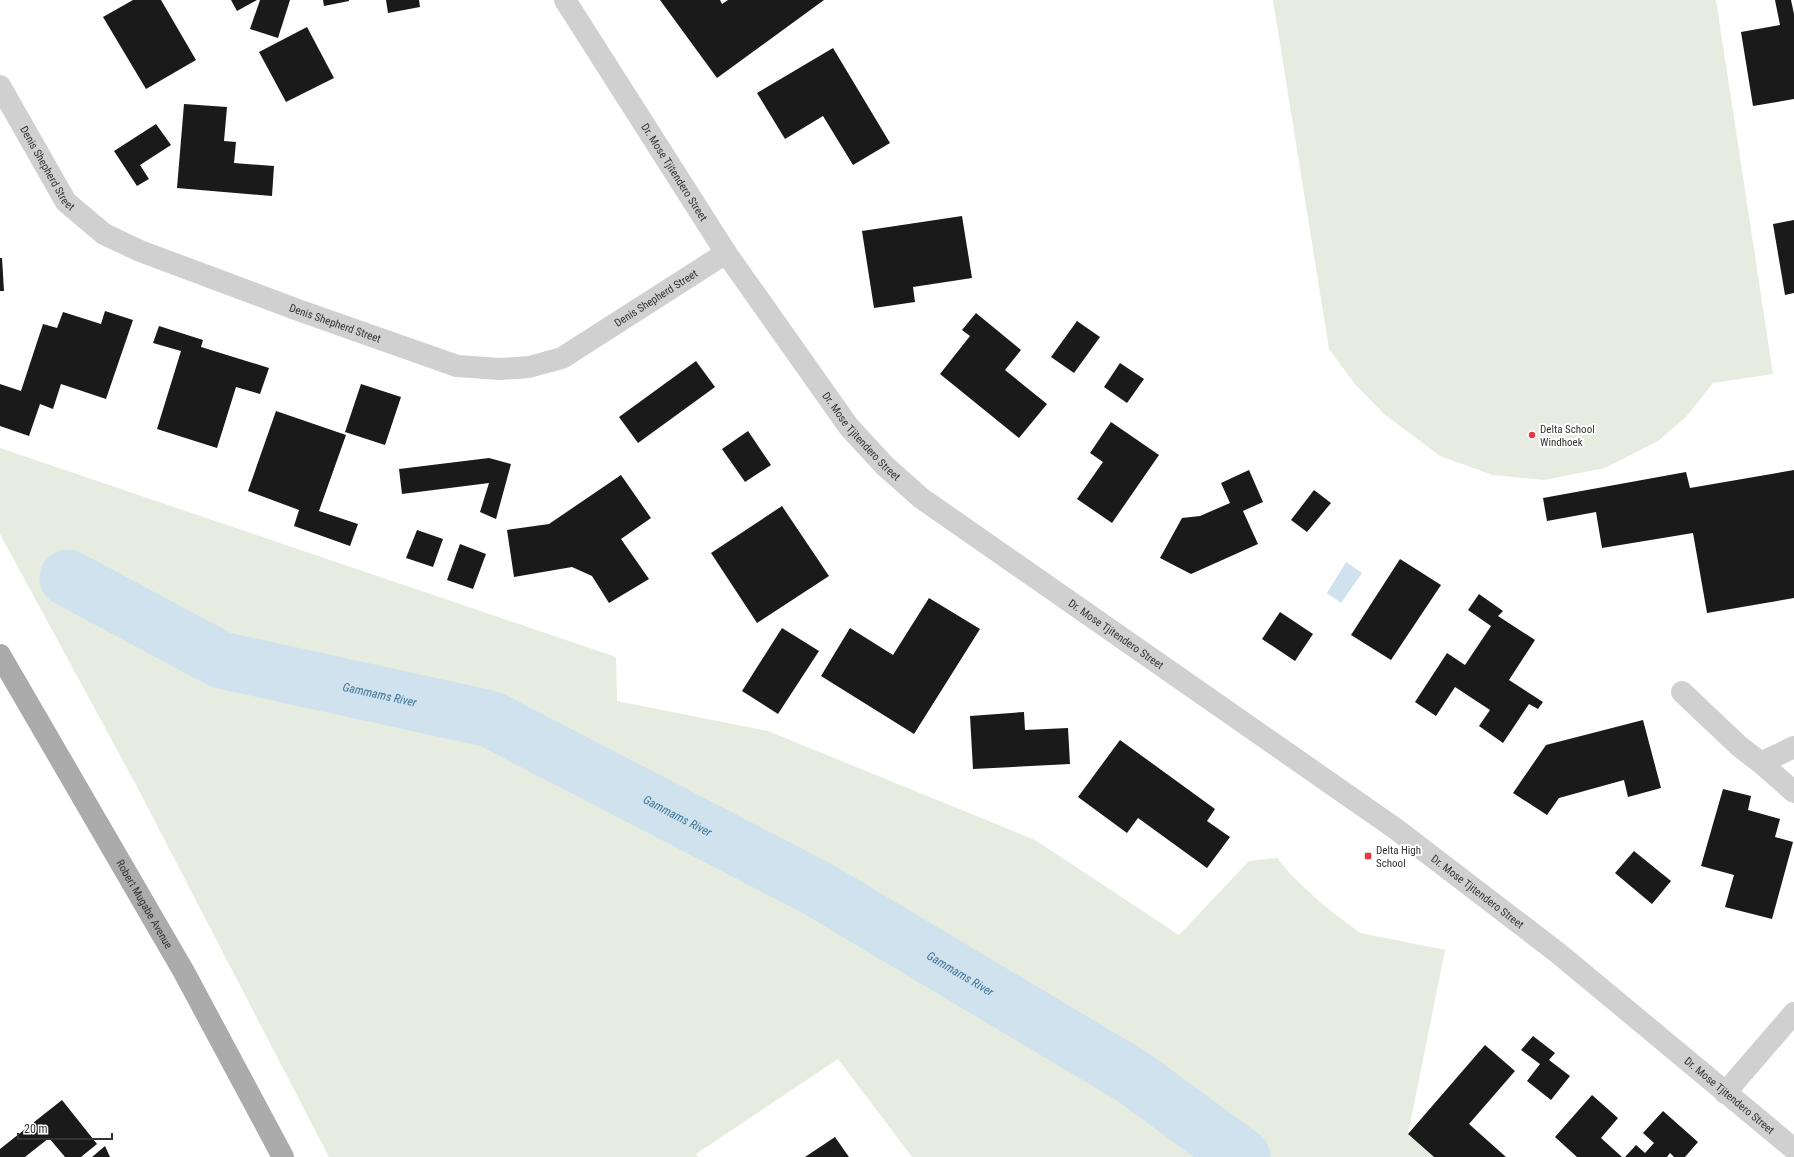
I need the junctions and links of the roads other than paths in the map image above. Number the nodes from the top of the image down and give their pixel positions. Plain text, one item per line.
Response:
1 (565, 0) edge
2 (0, 86) edge
3 (726, 253) junction
4 (0, 655) edge
5 (1682, 692) dead end
6 (1794, 747) edge
7 (1761, 763) junction
8 (1794, 792) edge
9 (1794, 1013) edge
10 (1725, 1093) junction
11 (1794, 1150) edge
12 (283, 1157) edge

1 - 3 street, Dr. Mose Tjitendero Street
2 - 3 street, Denis Shepherd Street
3 - 10 street, Dr. Mose Tjitendero Street
4 - 12 main road, Robert Mugabe Avenue
5 - 7 street
6 - 7 street
7 - 8 street
9 - 10 street
10 - 11 street, Dr. Mose Tjitendero Street

